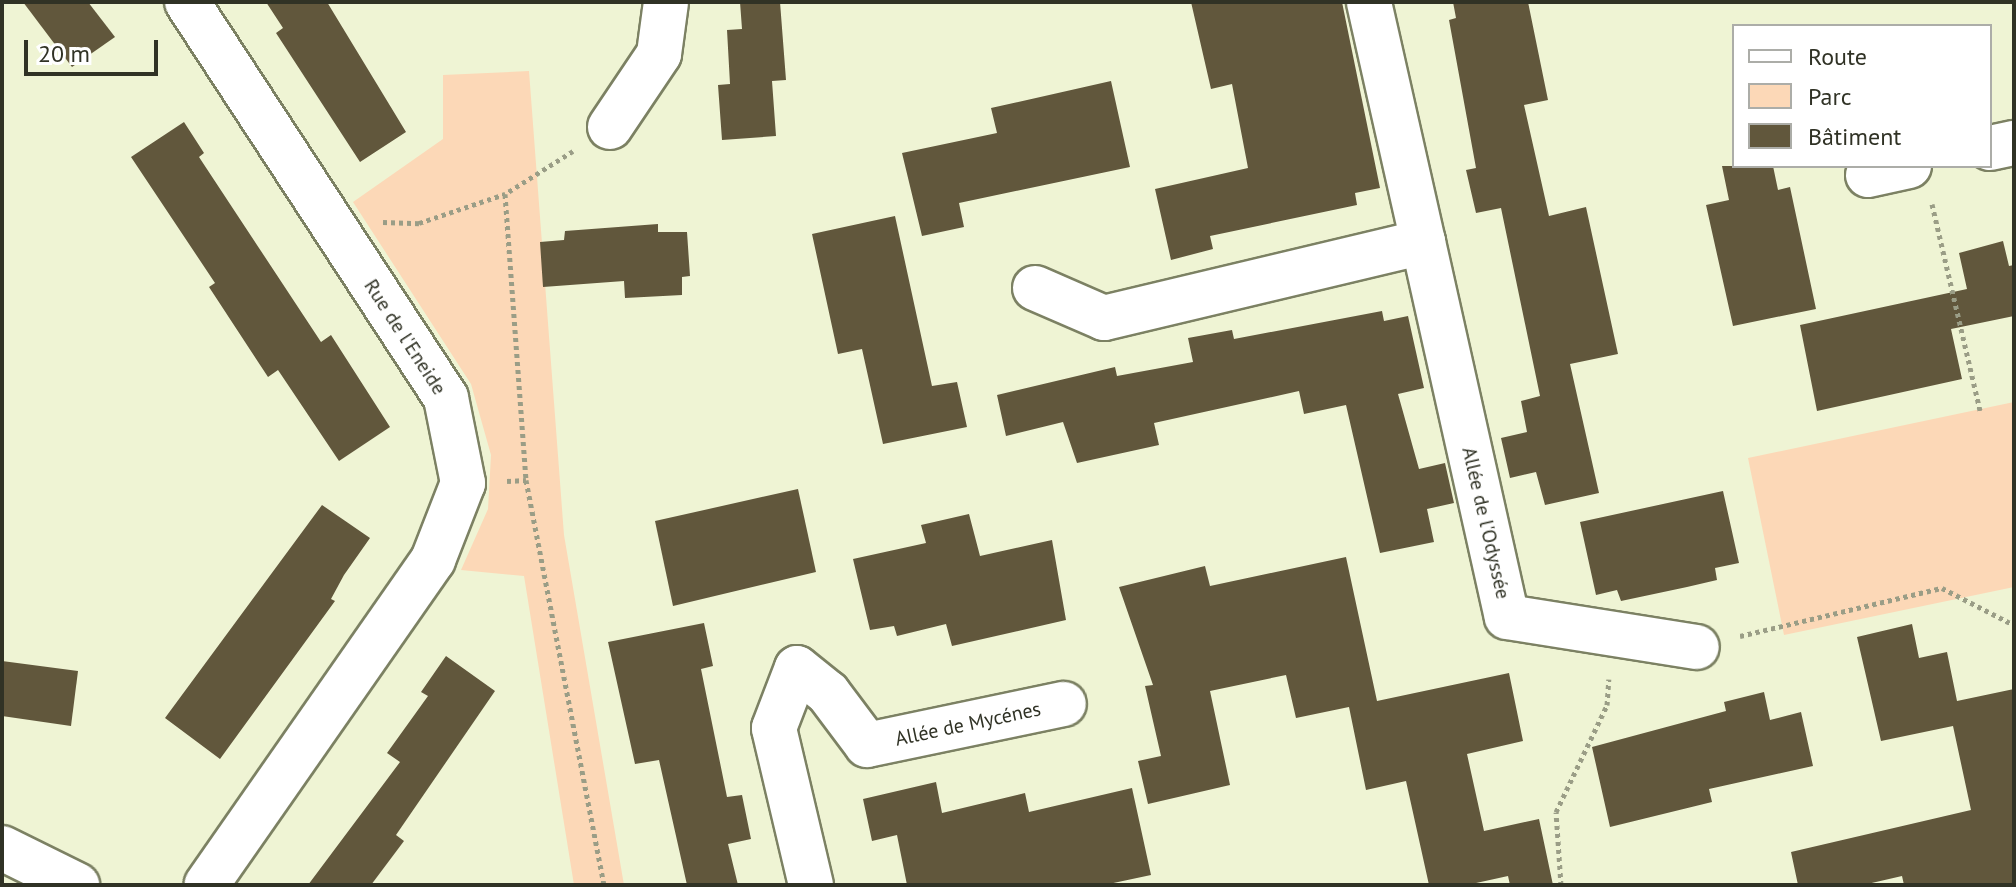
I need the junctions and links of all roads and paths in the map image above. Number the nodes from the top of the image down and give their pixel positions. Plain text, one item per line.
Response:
1 (187, 2) edge
2 (666, 2) edge
3 (1369, 2) edge
4 (610, 127) joint
5 (2014, 143) edge
6 (1992, 148) edge
7 (1902, 179) edge
8 (505, 194) junction
9 (331, 222) junction
10 (1423, 242) junction
11 (1035, 288) dead end
12 (1980, 410) dead end
13 (2014, 625) edge
14 (1613, 630) junction
15 (1697, 647) joint
16 (1064, 704) dead end
17 (2, 848) edge
18 (77, 885) edge
19 (206, 885) edge
20 (604, 885) edge
21 (811, 885) edge
22 (1561, 885) edge

1 - 9 street, Rue de l'Eneide
2 - 4 street
3 - 10 street, Allée de l'Odyssée
4 - 8 path
5 - 6 street
7 - 12 path
8 - 9 path
8 - 20 path
9 - 19 street, Rue de l'Eneide
10 - 11 street
10 - 14 street, Allée de l'Odyssée
13 - 15 path
14 - 15 street, Allée de l'Odyssée
14 - 22 path
16 - 21 street, Allée de Mycénes
17 - 18 street

